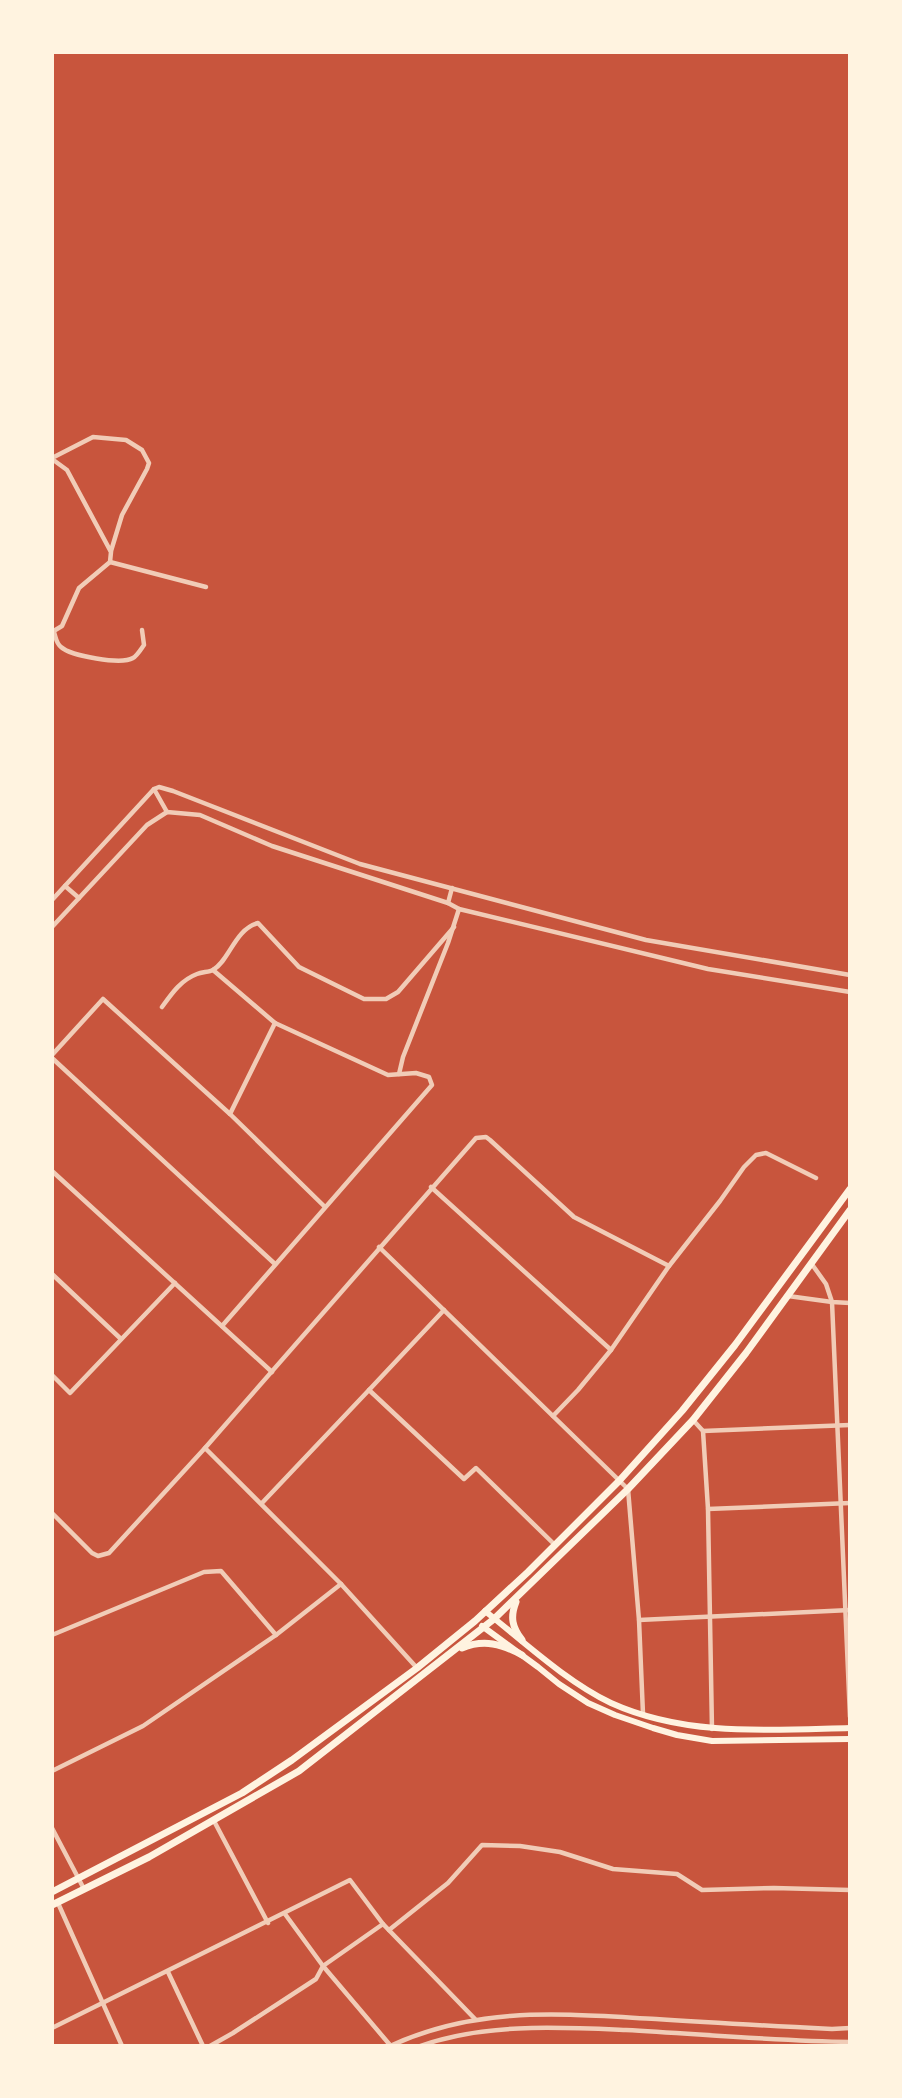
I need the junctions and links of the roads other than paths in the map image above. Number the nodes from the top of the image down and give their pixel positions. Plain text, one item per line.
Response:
1 (52, 459) edge
2 (111, 552) junction
3 (110, 562) junction
4 (205, 587) dead end
5 (142, 630) dead end
6 (53, 632) edge
7 (154, 789) junction
8 (167, 811) junction
9 (65, 886) junction
10 (452, 888) junction
11 (79, 898) junction
12 (52, 900) edge
13 (448, 903) junction
14 (459, 909) junction
15 (52, 927) edge
16 (454, 927) junction
17 (213, 970) junction
18 (849, 975) edge
19 (849, 992) edge
20 (162, 1007) dead end
21 (275, 1023) junction
22 (52, 1056) edge
23 (399, 1074) junction
24 (230, 1114) junction
25 (52, 1171) edge
26 (816, 1178) dead end
27 (431, 1188) junction
28 (849, 1189) edge
29 (326, 1207) junction
30 (849, 1210) edge
31 (379, 1247) junction
32 (811, 1262) junction
33 (275, 1264) junction
34 (669, 1266) junction
35 (52, 1274) edge
36 (175, 1283) junction
37 (777, 1289) junction
38 (787, 1296) junction
39 (832, 1302) junction
40 (849, 1303) edge
41 (444, 1310) junction
42 (222, 1326) junction
43 (121, 1339) junction
44 (611, 1350) junction
45 (272, 1372) junction
46 (52, 1375) edge
47 (369, 1390) junction
48 (553, 1416) junction
49 (693, 1420) junction
50 (837, 1425) junction
51 (849, 1425) edge
52 (703, 1431) junction
53 (205, 1448) junction
54 (619, 1481) junction
55 (628, 1489) junction
56 (262, 1503) junction
57 (840, 1503) junction
58 (849, 1503) edge
59 (708, 1509) junction
60 (52, 1513) edge
61 (555, 1545) junction
62 (341, 1584) junction
63 (523, 1593) junction
64 (847, 1610) edge
65 (485, 1611) junction
66 (710, 1618) junction
67 (495, 1619) junction
68 (475, 1620) junction
69 (639, 1620) junction
70 (483, 1628) junction
71 (52, 1634) edge
72 (276, 1635) junction
73 (522, 1640) junction
74 (455, 1651) junction
75 (522, 1655) junction
76 (417, 1668) junction
77 (849, 1685) edge
78 (643, 1714) junction
79 (849, 1717) edge
80 (849, 1728) edge
81 (712, 1729) junction
82 (849, 1739) edge
83 (52, 1771) edge
84 (214, 1821) junction
85 (52, 1828) edge
86 (78, 1880) junction
87 (84, 1890) junction
88 (849, 1890) edge
89 (52, 1892) edge
90 (55, 1904) edge
91 (285, 1914) junction
92 (268, 1923) junction
93 (383, 1924) junction
94 (389, 1930) junction
95 (323, 1966) junction
96 (168, 1972) junction
97 (102, 2004) junction
98 (475, 2019) junction
99 (52, 2028) edge
100 (849, 2028) edge
101 (849, 2042) edge
102 (390, 2045) edge
103 (122, 2046) edge
104 (203, 2046) edge
105 (210, 2046) edge
106 (421, 2046) edge

1 - 2 street
1 - 2 street
2 - 3 street
3 - 4 street
3 - 6 street
5 - 6 street
7 - 8 street
7 - 9 street
7 - 10 street
8 - 11 street
8 - 13 street
9 - 11 street
9 - 12 street
10 - 13 street
10 - 18 street
11 - 15 street
13 - 14 street
14 - 16 street
14 - 19 street
16 - 17 street
16 - 23 street
17 - 20 street
17 - 21 street
21 - 23 street
21 - 24 street
22 - 24 street
22 - 33 street
23 - 29 street
24 - 29 street
25 - 36 street
26 - 34 street
27 - 31 street
27 - 34 street
27 - 44 street
28 - 37 main road
29 - 33 street
30 - 32 main road
31 - 41 street
31 - 45 street
32 - 38 main road
32 - 39 street
33 - 42 street
34 - 44 street
35 - 43 street
36 - 42 street
36 - 43 street
37 - 38 main road
37 - 54 main road
38 - 39 street
38 - 49 main road
39 - 40 street
39 - 50 street
41 - 47 street
41 - 48 street
42 - 45 street
43 - 46 street
44 - 48 street
45 - 53 street
47 - 56 street
47 - 61 street
48 - 54 street
49 - 52 street
49 - 55 main road
50 - 51 street
50 - 52 street
50 - 57 street
52 - 59 street
53 - 56 street
53 - 60 street
54 - 55 street
54 - 61 main road
55 - 63 main road
55 - 69 street
56 - 62 street
57 - 58 street
57 - 59 street
57 - 64 street
59 - 66 street
61 - 65 main road
62 - 72 street
62 - 76 street
63 - 67 main road
63 - 73 main road
64 - 66 street
64 - 77 street
65 - 67 main road
65 - 68 main road
66 - 69 street
66 - 81 street
67 - 70 main road
67 - 73 main road
68 - 70 main road
68 - 76 main road
69 - 78 street
70 - 74 main road
70 - 75 main road
71 - 72 street
72 - 83 street
73 - 78 main road
74 - 75 main road
74 - 84 main road
75 - 82 main road
76 - 86 main road
77 - 79 street
78 - 81 main road
80 - 81 main road
84 - 87 main road
84 - 92 street
85 - 86 street
86 - 87 street
86 - 89 main road
87 - 90 main road
88 - 94 street
90 - 97 street
91 - 92 street
91 - 93 street
91 - 95 street
92 - 96 street
93 - 94 street
93 - 95 street
94 - 98 street
95 - 102 street
95 - 105 street
96 - 97 street
96 - 104 street
97 - 99 street
97 - 103 street
98 - 100 street
98 - 102 street
101 - 106 street

